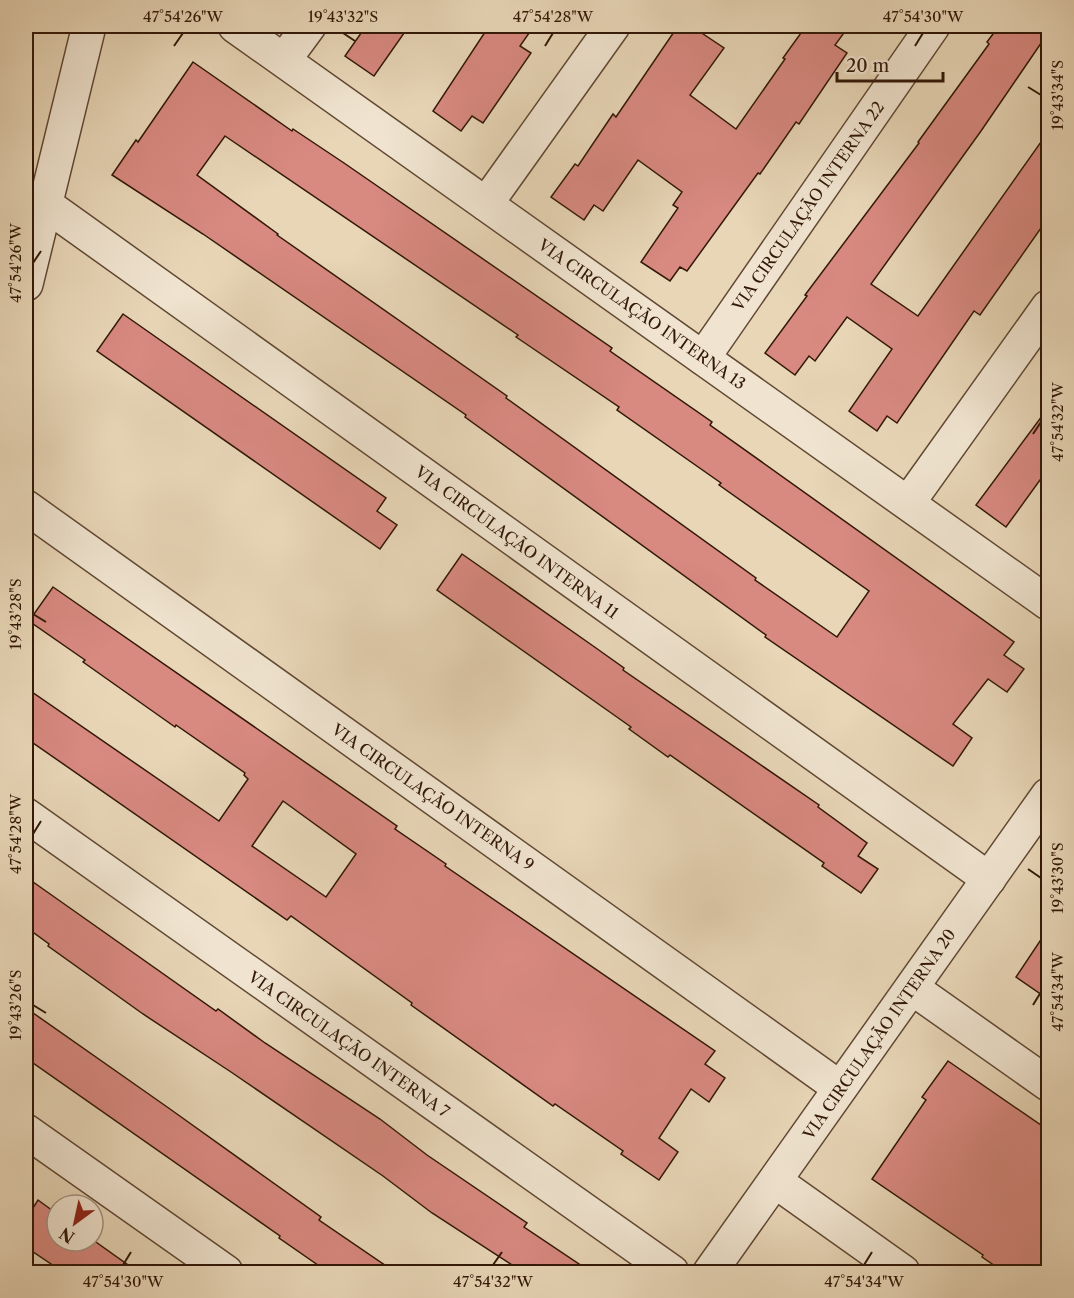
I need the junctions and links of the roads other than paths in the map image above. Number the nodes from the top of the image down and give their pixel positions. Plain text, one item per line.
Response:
1 (89, 26) edge
2 (235, 26) edge
3 (309, 26) edge
4 (613, 26) edge
5 (933, 26) edge
6 (284, 60) junction
7 (45, 204) junction
8 (486, 204) junction
9 (26, 285) edge
10 (1048, 307) edge
11 (703, 358) junction
12 (908, 503) junction
13 (26, 507) edge
14 (1048, 603) edge
15 (1048, 795) edge
16 (26, 814) edge
17 (989, 879) junction
18 (912, 988) junction
19 (1048, 1084) edge
20 (840, 1088) junction
21 (26, 1131) edge
22 (775, 1180) junction
23 (226, 1272) edge
24 (672, 1272) edge
25 (710, 1272) edge
26 (903, 1272) edge

1 - 7 street
2 - 6 street, VIA CIRCULAÇÃO INTERNA 13
3 - 6 street
4 - 8 street
5 - 11 street, VIA CIRCULAÇÃO INTERNA 22
6 - 8 street, VIA CIRCULAÇÃO INTERNA 13
7 - 9 street
7 - 17 street, VIA CIRCULAÇÃO INTERNA 11
8 - 11 street, VIA CIRCULAÇÃO INTERNA 13
10 - 12 street
11 - 12 street, VIA CIRCULAÇÃO INTERNA 13
12 - 14 street, VIA CIRCULAÇÃO INTERNA 13
13 - 20 street, VIA CIRCULAÇÃO INTERNA 9
15 - 17 street, VIA CIRCULAÇÃO INTERNA 20
16 - 24 street, VIA CIRCULAÇÃO INTERNA 7
17 - 18 street, VIA CIRCULAÇÃO INTERNA 20
18 - 19 street
18 - 20 street, VIA CIRCULAÇÃO INTERNA 20
20 - 22 street, VIA CIRCULAÇÃO INTERNA 20
21 - 23 street
22 - 25 street, VIA CIRCULAÇÃO INTERNA 20
22 - 26 street

